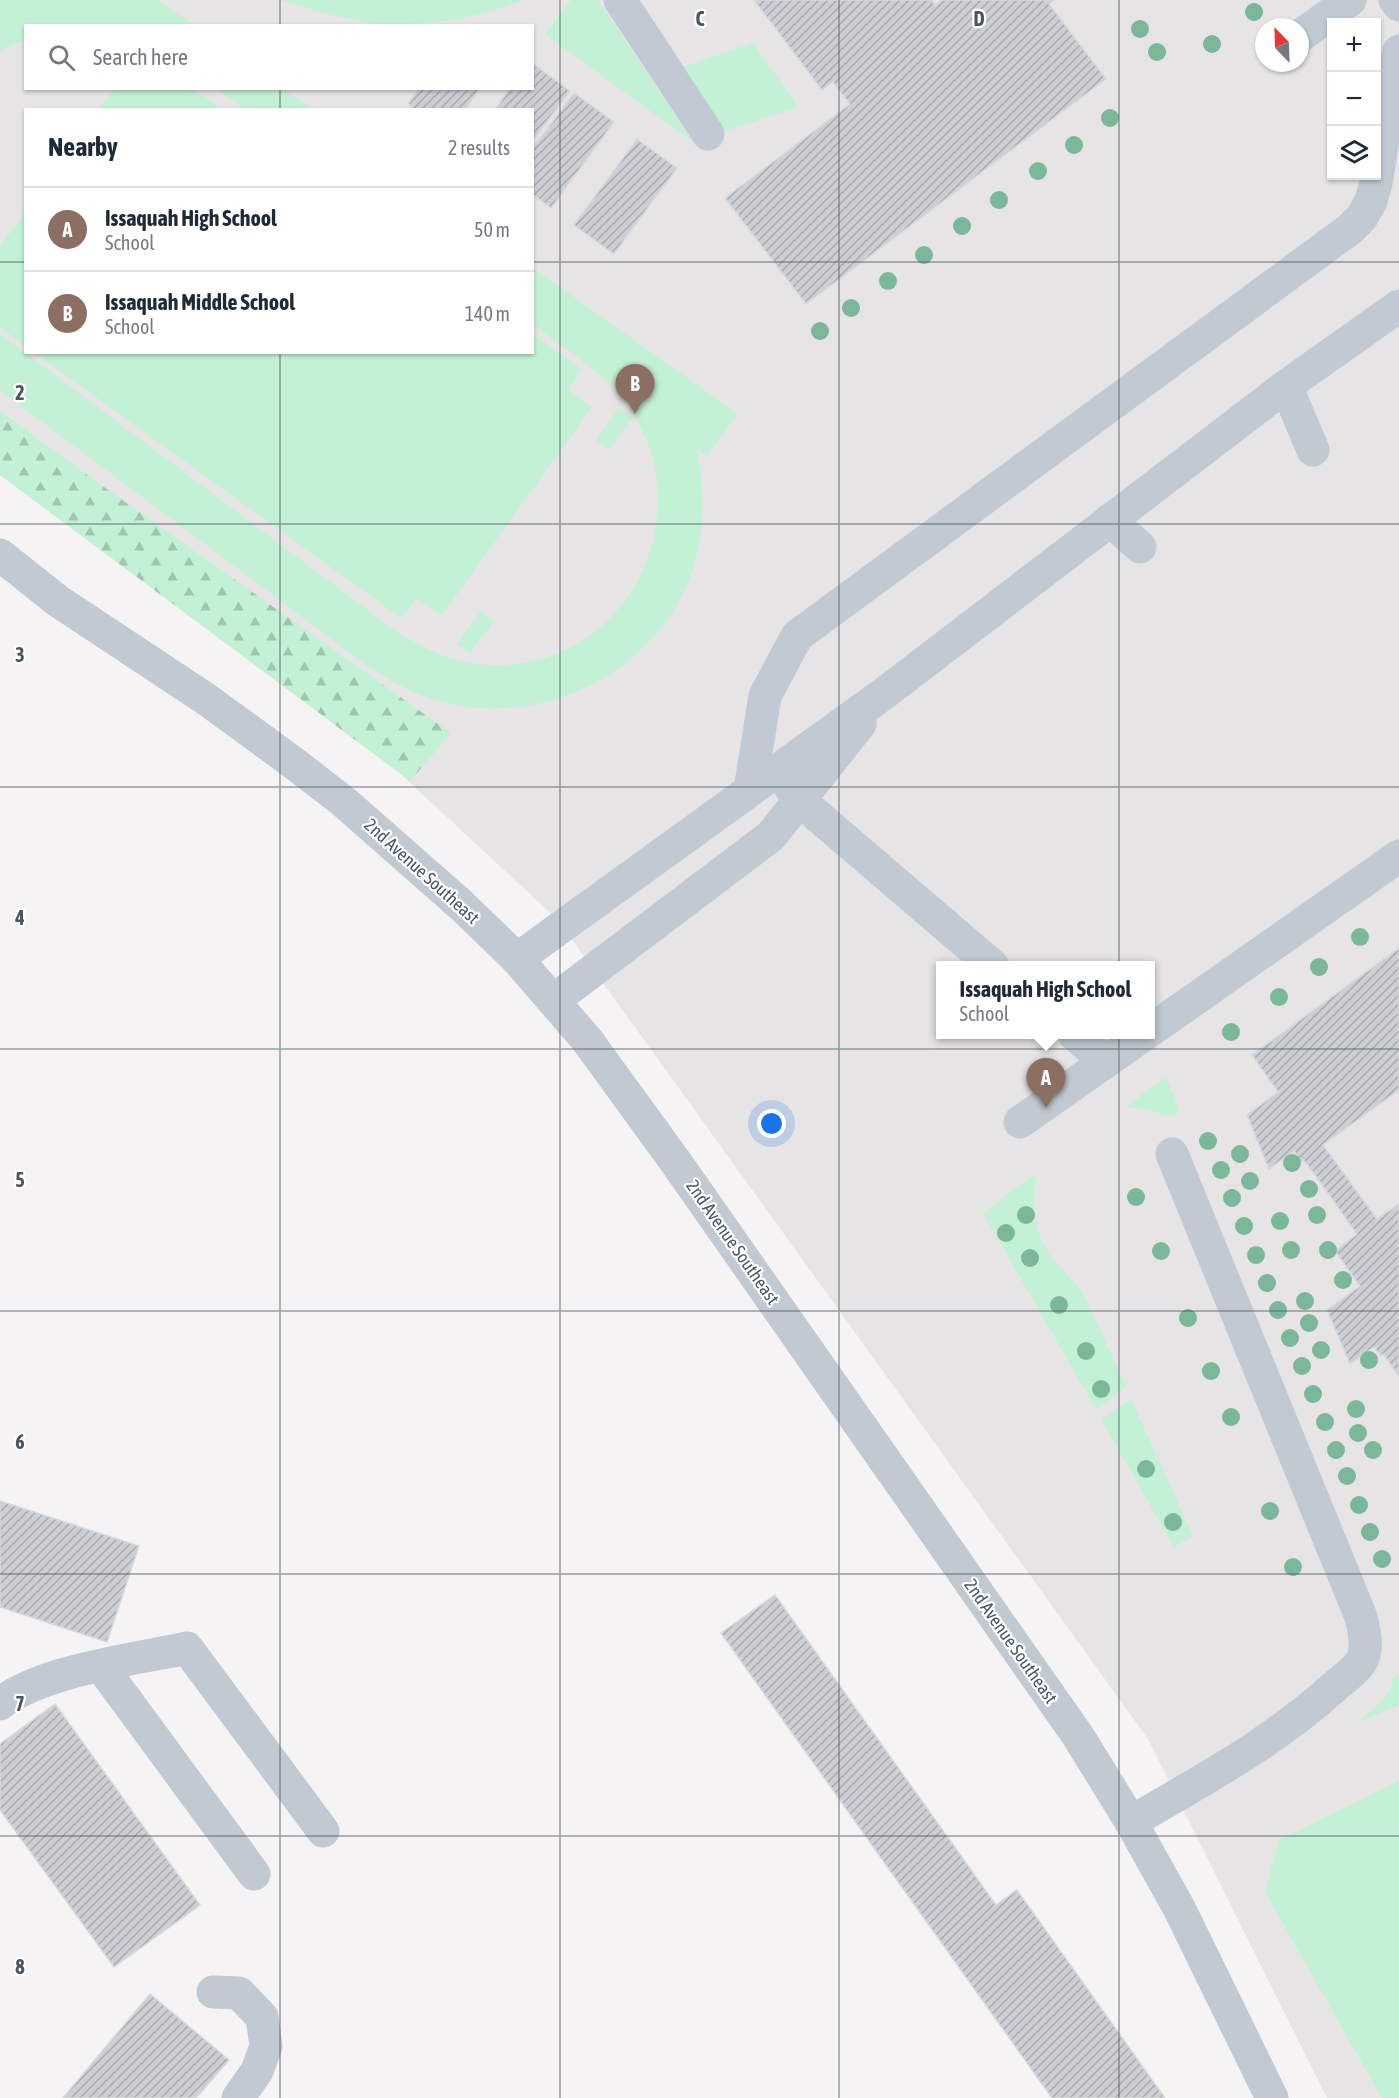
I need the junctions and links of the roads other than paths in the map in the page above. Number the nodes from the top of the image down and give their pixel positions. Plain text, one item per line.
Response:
1 (620, 0) edge
2 (1350, 0) edge
3 (1395, 0) edge
4 (1399, 5) edge
5 (1309, 30) edge
6 (1399, 51) edge
7 (708, 134) dead end
8 (1399, 306) edge
9 (1286, 387) junction
10 (1313, 450) dead end
11 (1110, 520) junction
12 (1140, 547) dead end
13 (0, 555) edge
14 (886, 692) junction
15 (779, 769) junction
16 (750, 790) junction
17 (799, 800) junction
18 (1399, 856) edge
19 (517, 959) junction
20 (987, 961) edge
21 (554, 1000) junction
22 (1155, 1027) edge
23 (1079, 1039) edge
24 (1139, 1039) edge
25 (1106, 1062) junction
26 (1020, 1122) dead end
27 (1172, 1154) dead end
28 (102, 1666) junction
29 (0, 1704) edge
30 (1131, 1821) junction
31 (323, 1831) dead end
32 (254, 1874) dead end
33 (213, 1992) dead end
34 (238, 2098) edge
35 (1272, 2098) edge

1 - 7 street
2 - 5 street
3 - 4 street
6 - 16 street
8 - 9 street
9 - 10 street
9 - 11 street
11 - 12 street
11 - 14 street
13 - 19 street, 2nd Avenue Southeast
14 - 15 street
14 - 17 street
15 - 16 street
15 - 17 street
16 - 19 street
17 - 20 street
17 - 21 street
18 - 22 street
19 - 21 street, 2nd Avenue Southeast
21 - 30 street, 2nd Avenue Southeast
23 - 25 street
24 - 25 street
25 - 26 street
27 - 30 street
28 - 29 street
28 - 31 street
28 - 32 street
30 - 35 street, 2nd Avenue Southeast
33 - 34 street

